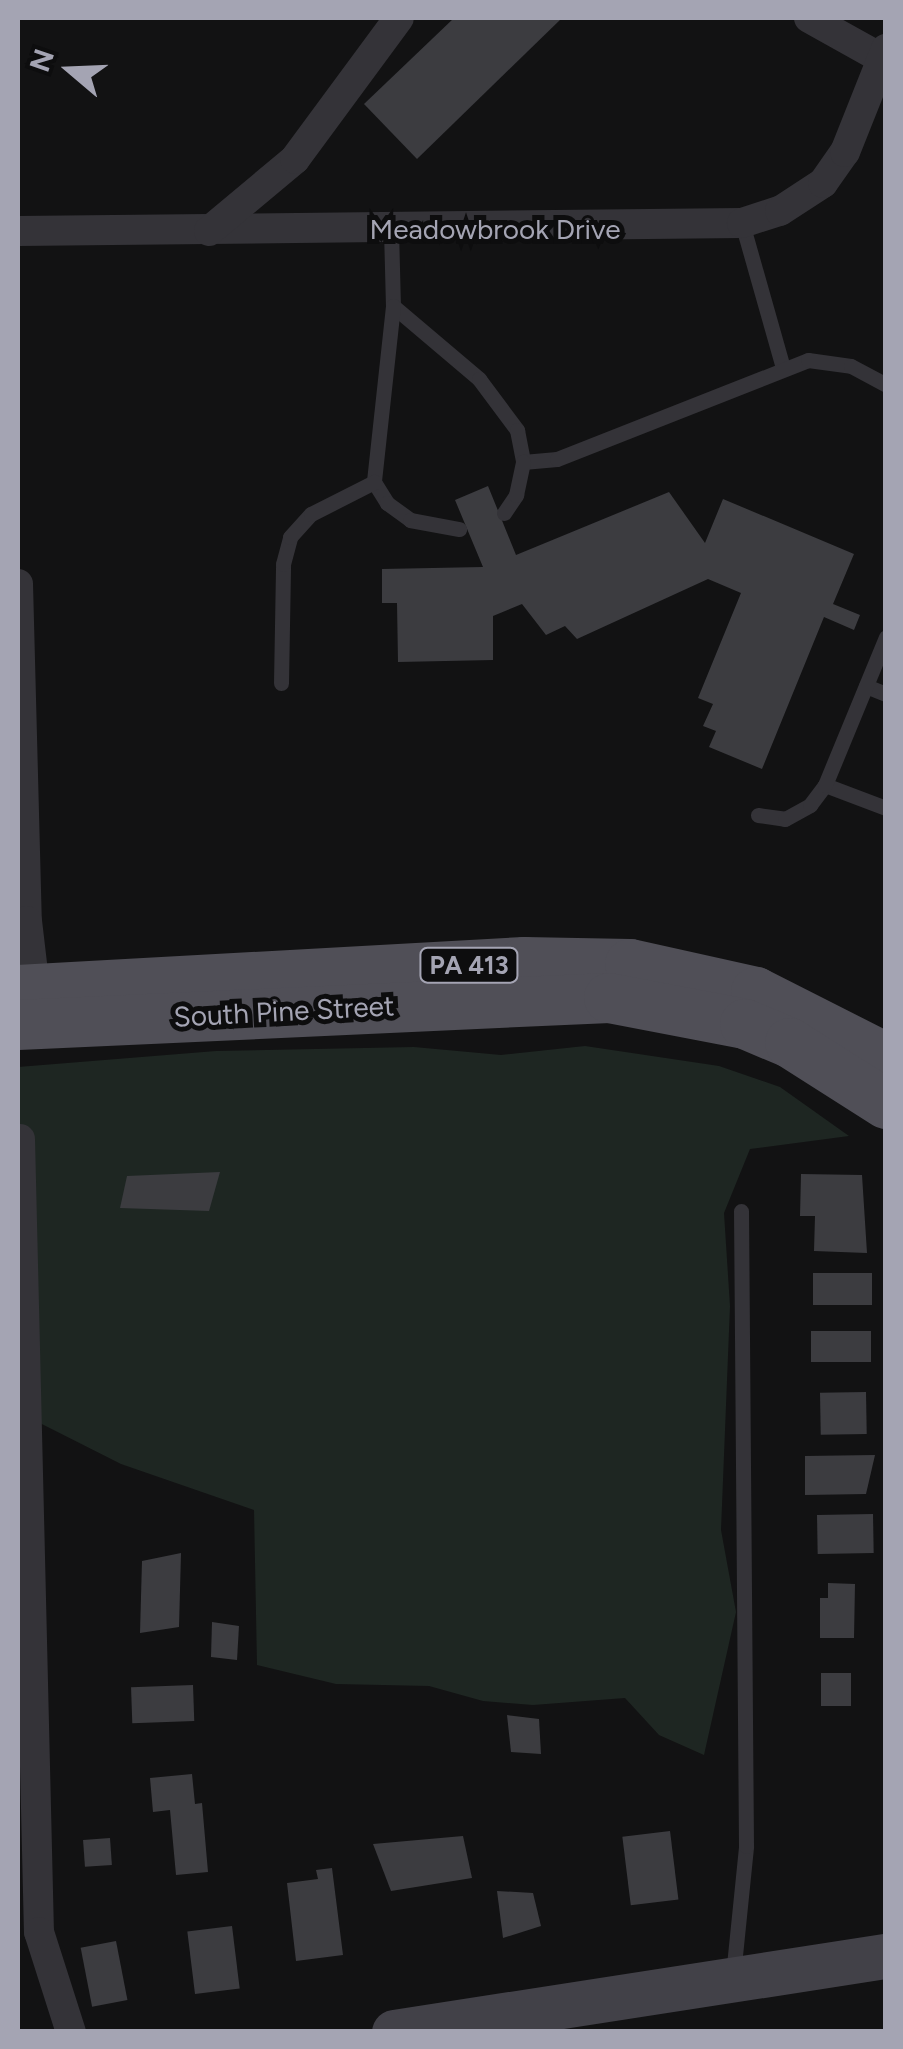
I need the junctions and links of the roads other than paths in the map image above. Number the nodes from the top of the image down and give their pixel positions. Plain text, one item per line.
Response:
1 (399, 18) edge
2 (810, 18) edge
3 (883, 54) edge
4 (742, 223) junction
5 (18, 230) edge
6 (391, 230) junction
7 (209, 231) junction
8 (393, 306) junction
9 (782, 368) junction
10 (886, 385) edge
11 (523, 462) junction
12 (374, 482) junction
13 (504, 512) dead end
14 (458, 530) dead end
15 (18, 584) edge
16 (886, 638) edge
17 (281, 683) dead end
18 (866, 686) junction
19 (886, 694) edge
20 (825, 784) junction
21 (886, 808) edge
22 (758, 815) dead end
23 (27, 1007) edge
24 (886, 1058) edge
25 (886, 1104) edge
26 (20, 1140) dead end
27 (741, 1211) dead end
28 (886, 1956) edge
29 (733, 1978) junction
30 (71, 2032) edge
31 (394, 2032) edge

1 - 7 street
2 - 3 street, Meadowbrook Drive
3 - 4 street, Meadowbrook Drive
4 - 6 street, Meadowbrook Drive
4 - 9 lane
5 - 7 street, Meadowbrook Drive
6 - 7 street, Meadowbrook Drive
6 - 8 lane
8 - 11 lane
8 - 12 lane
9 - 10 lane
9 - 11 lane
11 - 13 lane
12 - 14 lane
12 - 17 lane
15 - 23 street
16 - 18 lane
18 - 19 lane
18 - 20 lane
20 - 21 lane
20 - 22 lane
23 - 24 main road, South Pine Street / PA 413
23 - 25 main road, South Pine Street / PA 413
26 - 30 street
27 - 29 lane
28 - 29 street
29 - 31 street

